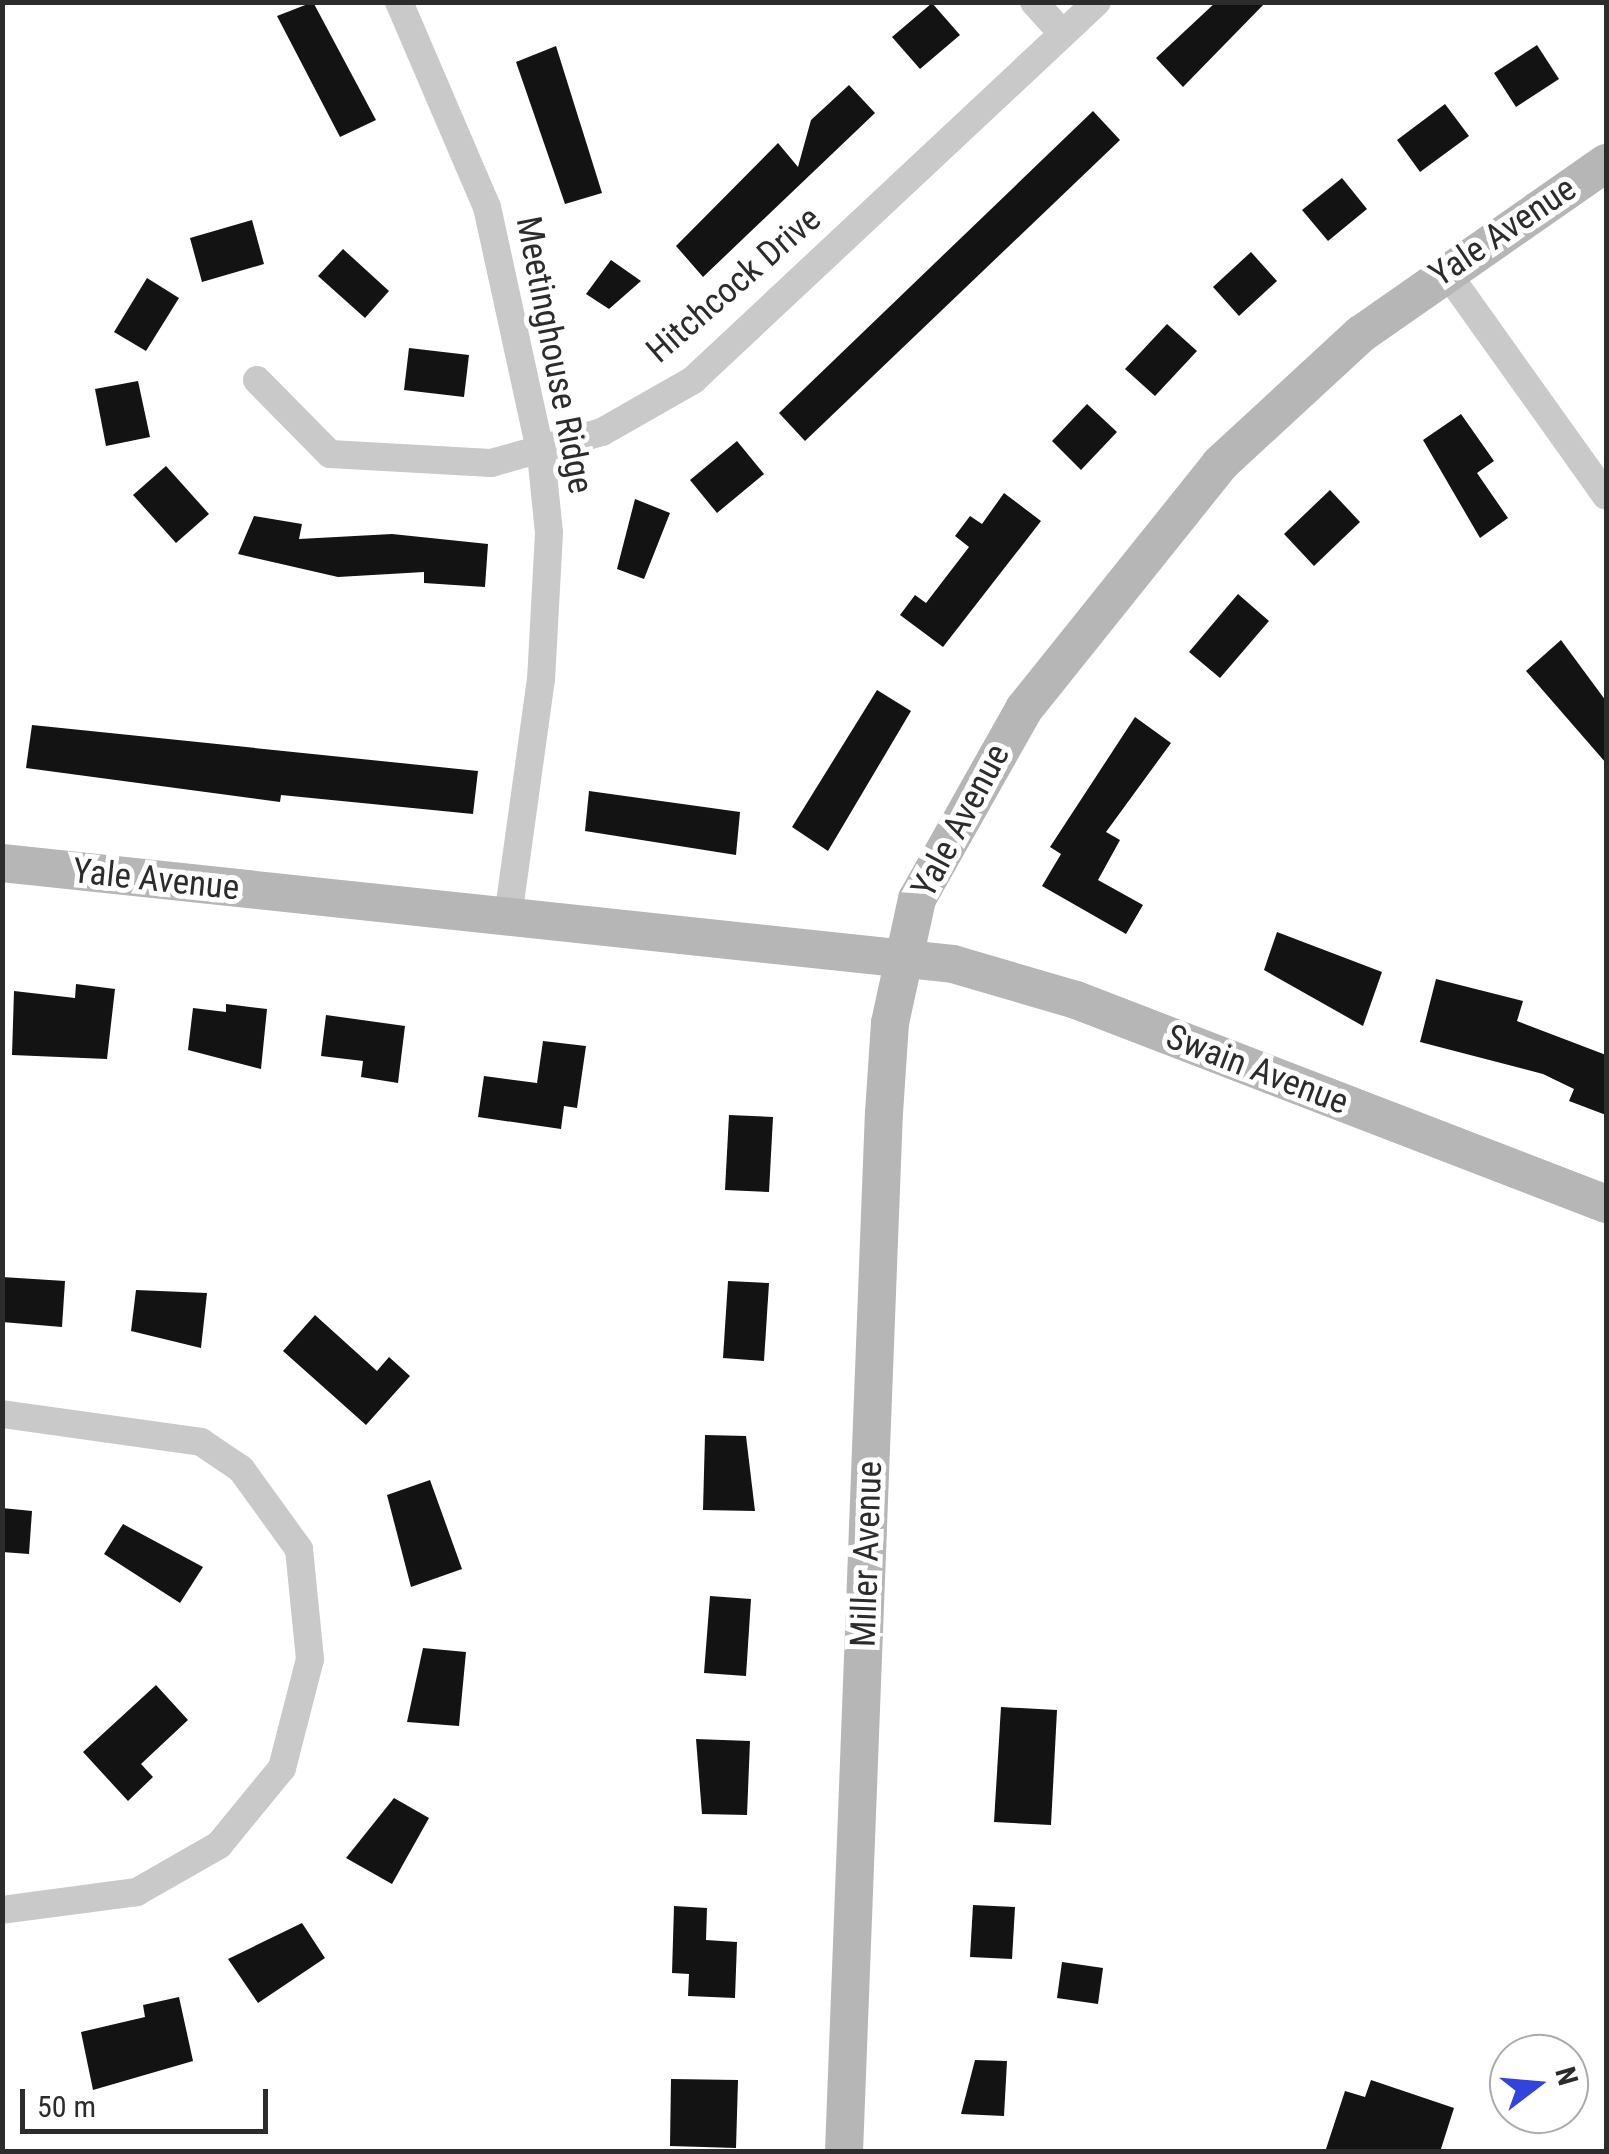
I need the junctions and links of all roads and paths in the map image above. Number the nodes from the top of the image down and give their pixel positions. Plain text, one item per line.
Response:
1 (398, 2) edge
2 (1034, 2) edge
3 (1098, 2) edge
4 (1064, 34) junction
5 (1606, 163) edge
6 (1445, 270) junction
7 (257, 380) dead end
8 (541, 454) junction
9 (1606, 496) edge
10 (2, 863) edge
11 (508, 918) junction
12 (901, 958) junction
13 (1606, 1204) edge
14 (2, 1414) edge
15 (2, 1910) edge
16 (844, 2152) edge

1 - 8 street, Meetinghouse Ridge
2 - 4 street
3 - 4 street, Hitchcock Drive
4 - 8 street, Hitchcock Drive
5 - 6 main road, Yale Avenue
6 - 9 street
6 - 12 main road, Yale Avenue
7 - 8 street, Hitchcock Drive
8 - 11 street, Meetinghouse Ridge
10 - 11 main road, Yale Avenue
11 - 12 main road, Yale Avenue
12 - 13 main road, Swain Avenue
12 - 16 main road, Miller Avenue
14 - 15 street

